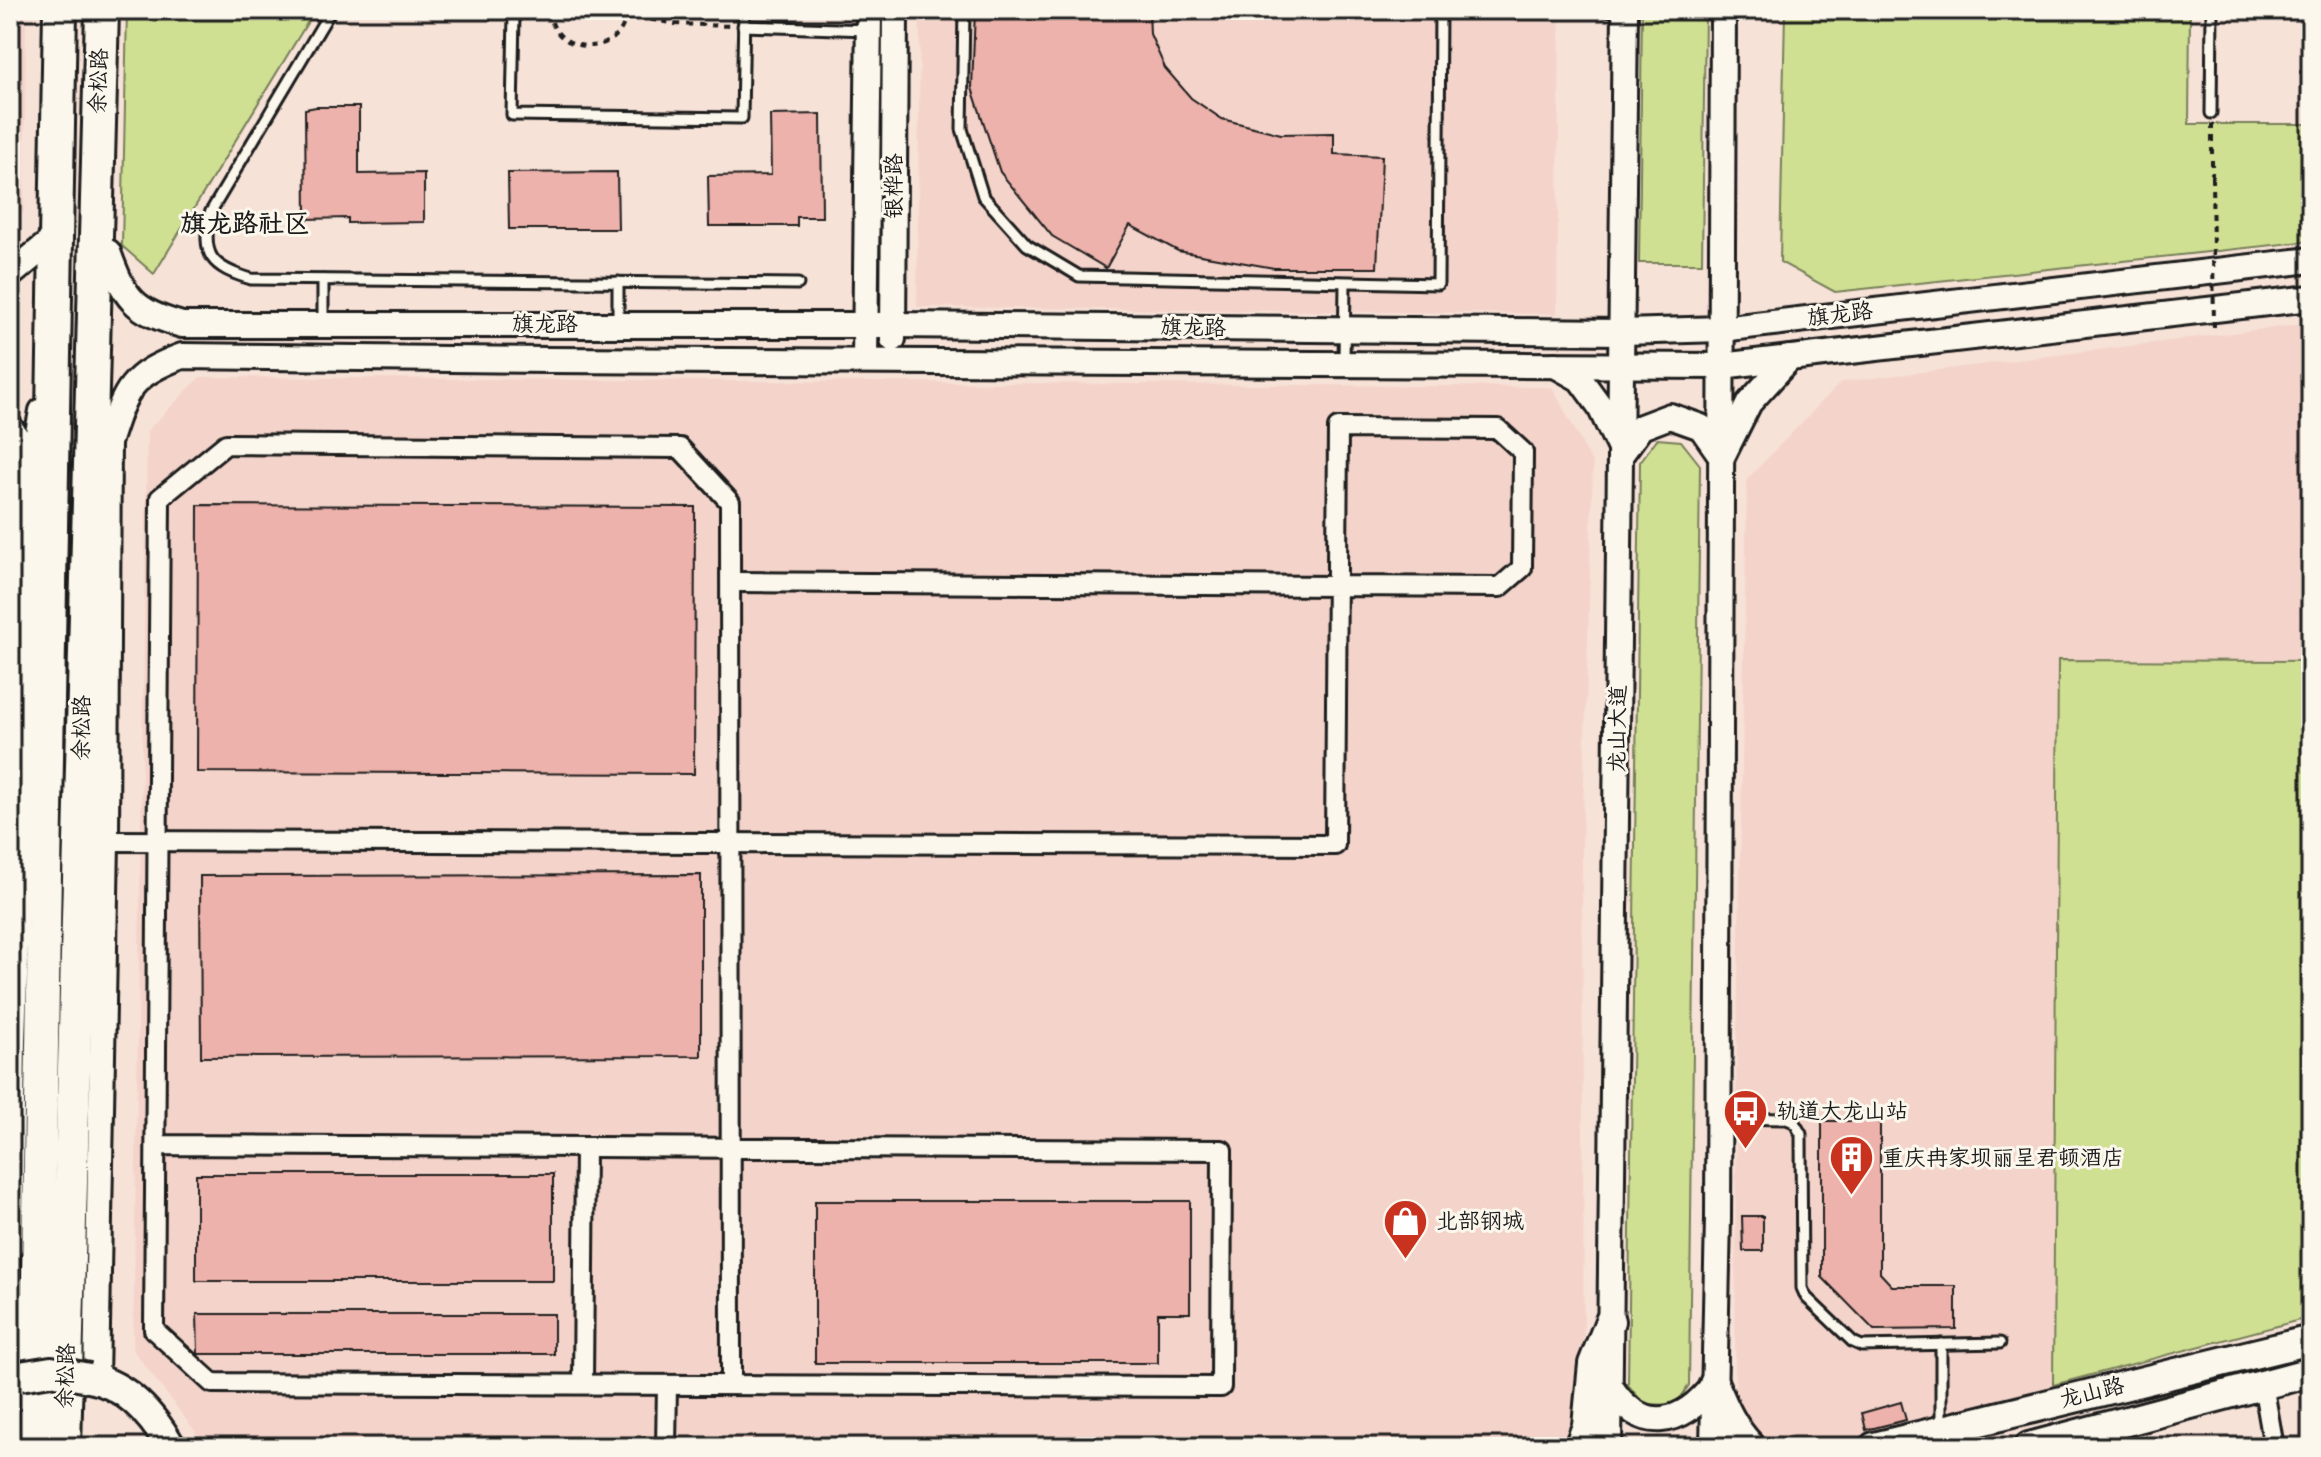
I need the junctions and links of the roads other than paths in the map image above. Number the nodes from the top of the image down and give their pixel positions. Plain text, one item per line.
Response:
1 (60, 10) edge
2 (102, 10) edge
3 (331, 10) edge
4 (744, 10) edge
5 (895, 10) edge
6 (964, 10) edge
7 (1440, 10) edge
8 (1582, 10) edge
9 (1723, 10) edge
10 (2212, 10) edge
11 (512, 11) edge
12 (1625, 11) edge
13 (869, 20) edge
14 (743, 26) junction
15 (2211, 113) road end
16 (97, 155) junction
17 (56, 237) junction
18 (108, 252) junction
19 (2311, 260) edge
20 (10, 275) edge
21 (323, 280) junction
22 (618, 282) junction
23 (1345, 283) junction
24 (798, 284) dead end
25 (2311, 298) edge
26 (618, 324) junction
27 (323, 325) junction
28 (865, 325) junction
29 (893, 325) junction
30 (1721, 329) junction
31 (1344, 330) junction
32 (1623, 332) junction
33 (54, 350) junction
34 (1790, 358) junction
35 (865, 361) junction
36 (892, 361) junction
37 (1344, 362) junction
38 (1553, 364) junction
39 (1623, 364) junction
40 (1721, 366) junction
41 (10, 427) edge
42 (108, 443) junction
43 (1622, 453) junction
44 (1722, 457) junction
45 (31, 472) junction
46 (731, 582) junction
47 (1337, 586) junction
48 (106, 841) junction
49 (158, 841) junction
50 (729, 843) junction
51 (15, 879) edge
52 (11, 1035) edge
53 (1718, 1118) junction
54 (156, 1145) junction
55 (585, 1147) junction
56 (730, 1148) junction
57 (10, 1247) edge
58 (1610, 1321) junction
59 (2311, 1340) edge
60 (2000, 1343) dead end
61 (1941, 1344) junction
62 (2311, 1372) edge
63 (15, 1377) edge
64 (92, 1378) junction
65 (583, 1383) junction
66 (1714, 1384) junction
67 (2263, 1384) junction
68 (667, 1385) junction
69 (731, 1385) junction
70 (1610, 1386) junction
71 (1942, 1430) junction
72 (35, 1447) edge
73 (64, 1447) edge
74 (171, 1447) edge
75 (666, 1447) edge
76 (1579, 1447) edge
77 (1609, 1447) edge
78 (1713, 1447) edge
79 (1751, 1447) edge
80 (1874, 1447) edge
81 (2029, 1447) edge
82 (2274, 1447) edge

1 - 17 highway, 余松路
2 - 16 highway, 余松路
3 - 21 lane
4 - 14 lane
5 - 29 main road, 银桦路
6 - 23 lane
7 - 23 lane
8 - 12 lane
9 - 30 main road
10 - 15 lane
11 - 14 lane
12 - 32 main road, 龙山大道
13 - 14 lane
13 - 28 main road, 银桦路
16 - 18 main road
16 - 73 highway, 余松路
17 - 20 main road
17 - 33 highway, 余松路
18 - 27 main road, 旗龙路
18 - 42 main road
19 - 30 main road, 旗龙路
21 - 22 lane
21 - 27 lane
22 - 24 lane
22 - 26 lane
23 - 31 lane
25 - 34 main road
26 - 27 main road, 旗龙路
26 - 28 main road, 旗龙路
28 - 29 main road, 旗龙路
28 - 35 main road, 银桦路
29 - 31 main road, 旗龙路
29 - 36 main road, 银桦路
30 - 32 main road, 旗龙路
30 - 40 main road
31 - 32 main road, 旗龙路
31 - 37 lane
32 - 39 main road, 龙山大道
33 - 45 main road
33 - 72 highway, 余松路
34 - 40 main road
34 - 44 main road
35 - 36 main road
35 - 42 main road
36 - 37 main road
37 - 38 main road
38 - 39 main road
38 - 43 main road
39 - 40 main road
39 - 43 main road, 龙山大道
40 - 44 main road
41 - 45 main road
42 - 48 main road
43 - 44 main road
43 - 58 main road, 龙山大道
44 - 53 main road
45 - 51 main road
46 - 47 street
46 - 49 street
46 - 50 street
47 - 47 street
47 - 50 street
48 - 49 street
48 - 64 main road
49 - 50 street
49 - 54 street
50 - 56 street
51 - 52 main road
52 - 57 main road
53 - 61 lane
53 - 66 main road
54 - 55 street
54 - 65 street
55 - 56 street
55 - 65 street
56 - 69 street
56 - 69 street
58 - 70 main road, 龙山大道
58 - 76 main road
59 - 71 main road, 龙山路
60 - 61 lane
61 - 71 lane
62 - 67 main road, 龙山路
63 - 64 main road, bridge
64 - 74 main road
65 - 68 street
66 - 70 main road
66 - 78 main road
66 - 79 main road
67 - 81 main road, 龙山路
67 - 82 street
68 - 69 street
68 - 75 street
70 - 77 main road, 龙山大道
71 - 80 main road, 龙山路

